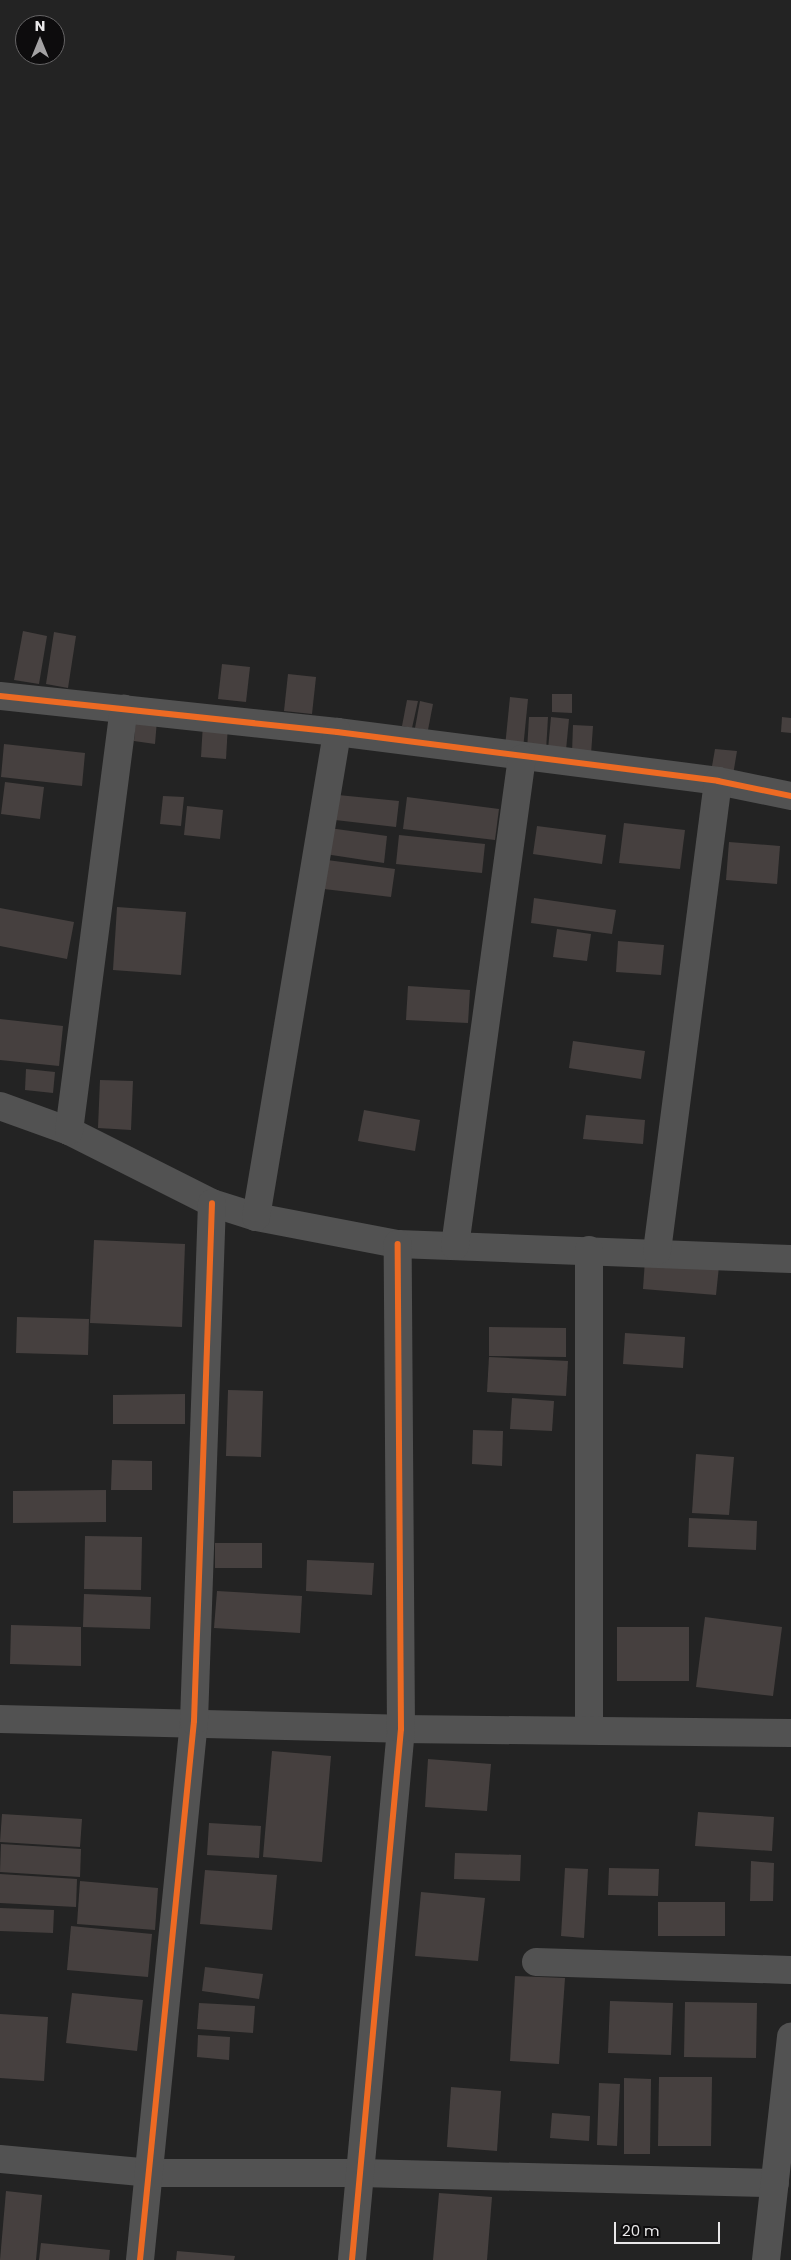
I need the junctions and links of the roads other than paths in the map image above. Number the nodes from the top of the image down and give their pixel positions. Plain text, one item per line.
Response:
1 (0, 696) edge
2 (124, 708) junction
3 (337, 732) junction
4 (522, 758) junction
5 (718, 781) junction
6 (791, 796) edge
7 (0, 1106) edge
8 (69, 1131) junction
9 (212, 1203) junction
10 (256, 1217) junction
11 (398, 1244) junction
12 (454, 1246) junction
13 (589, 1250) junction
14 (657, 1251) junction
15 (791, 1259) edge
16 (0, 1718) edge
17 (194, 1721) junction
18 (400, 1729) junction
19 (589, 1730) junction
20 (791, 1733) edge
21 (536, 1962) dead end
22 (791, 1970) edge
23 (791, 2036) edge
24 (0, 2159) edge
25 (151, 2173) junction
26 (360, 2173) junction
27 (775, 2183) junction
28 (140, 2260) edge
29 (352, 2260) edge
30 (766, 2260) edge

1 - 2 street
2 - 3 street
2 - 8 street
3 - 4 street
3 - 10 street
4 - 5 street
4 - 12 street
5 - 6 street
5 - 14 street
7 - 8 street
8 - 9 street
9 - 10 street
9 - 17 street
10 - 11 street
11 - 12 street
11 - 18 street
12 - 13 street
13 - 14 street
13 - 19 street
14 - 15 street
16 - 17 street
17 - 18 street
17 - 25 street
18 - 19 street
18 - 26 street
19 - 20 street
21 - 22 street
23 - 27 street
24 - 25 street
25 - 26 street
25 - 28 street
26 - 27 street
26 - 29 street
27 - 30 street

